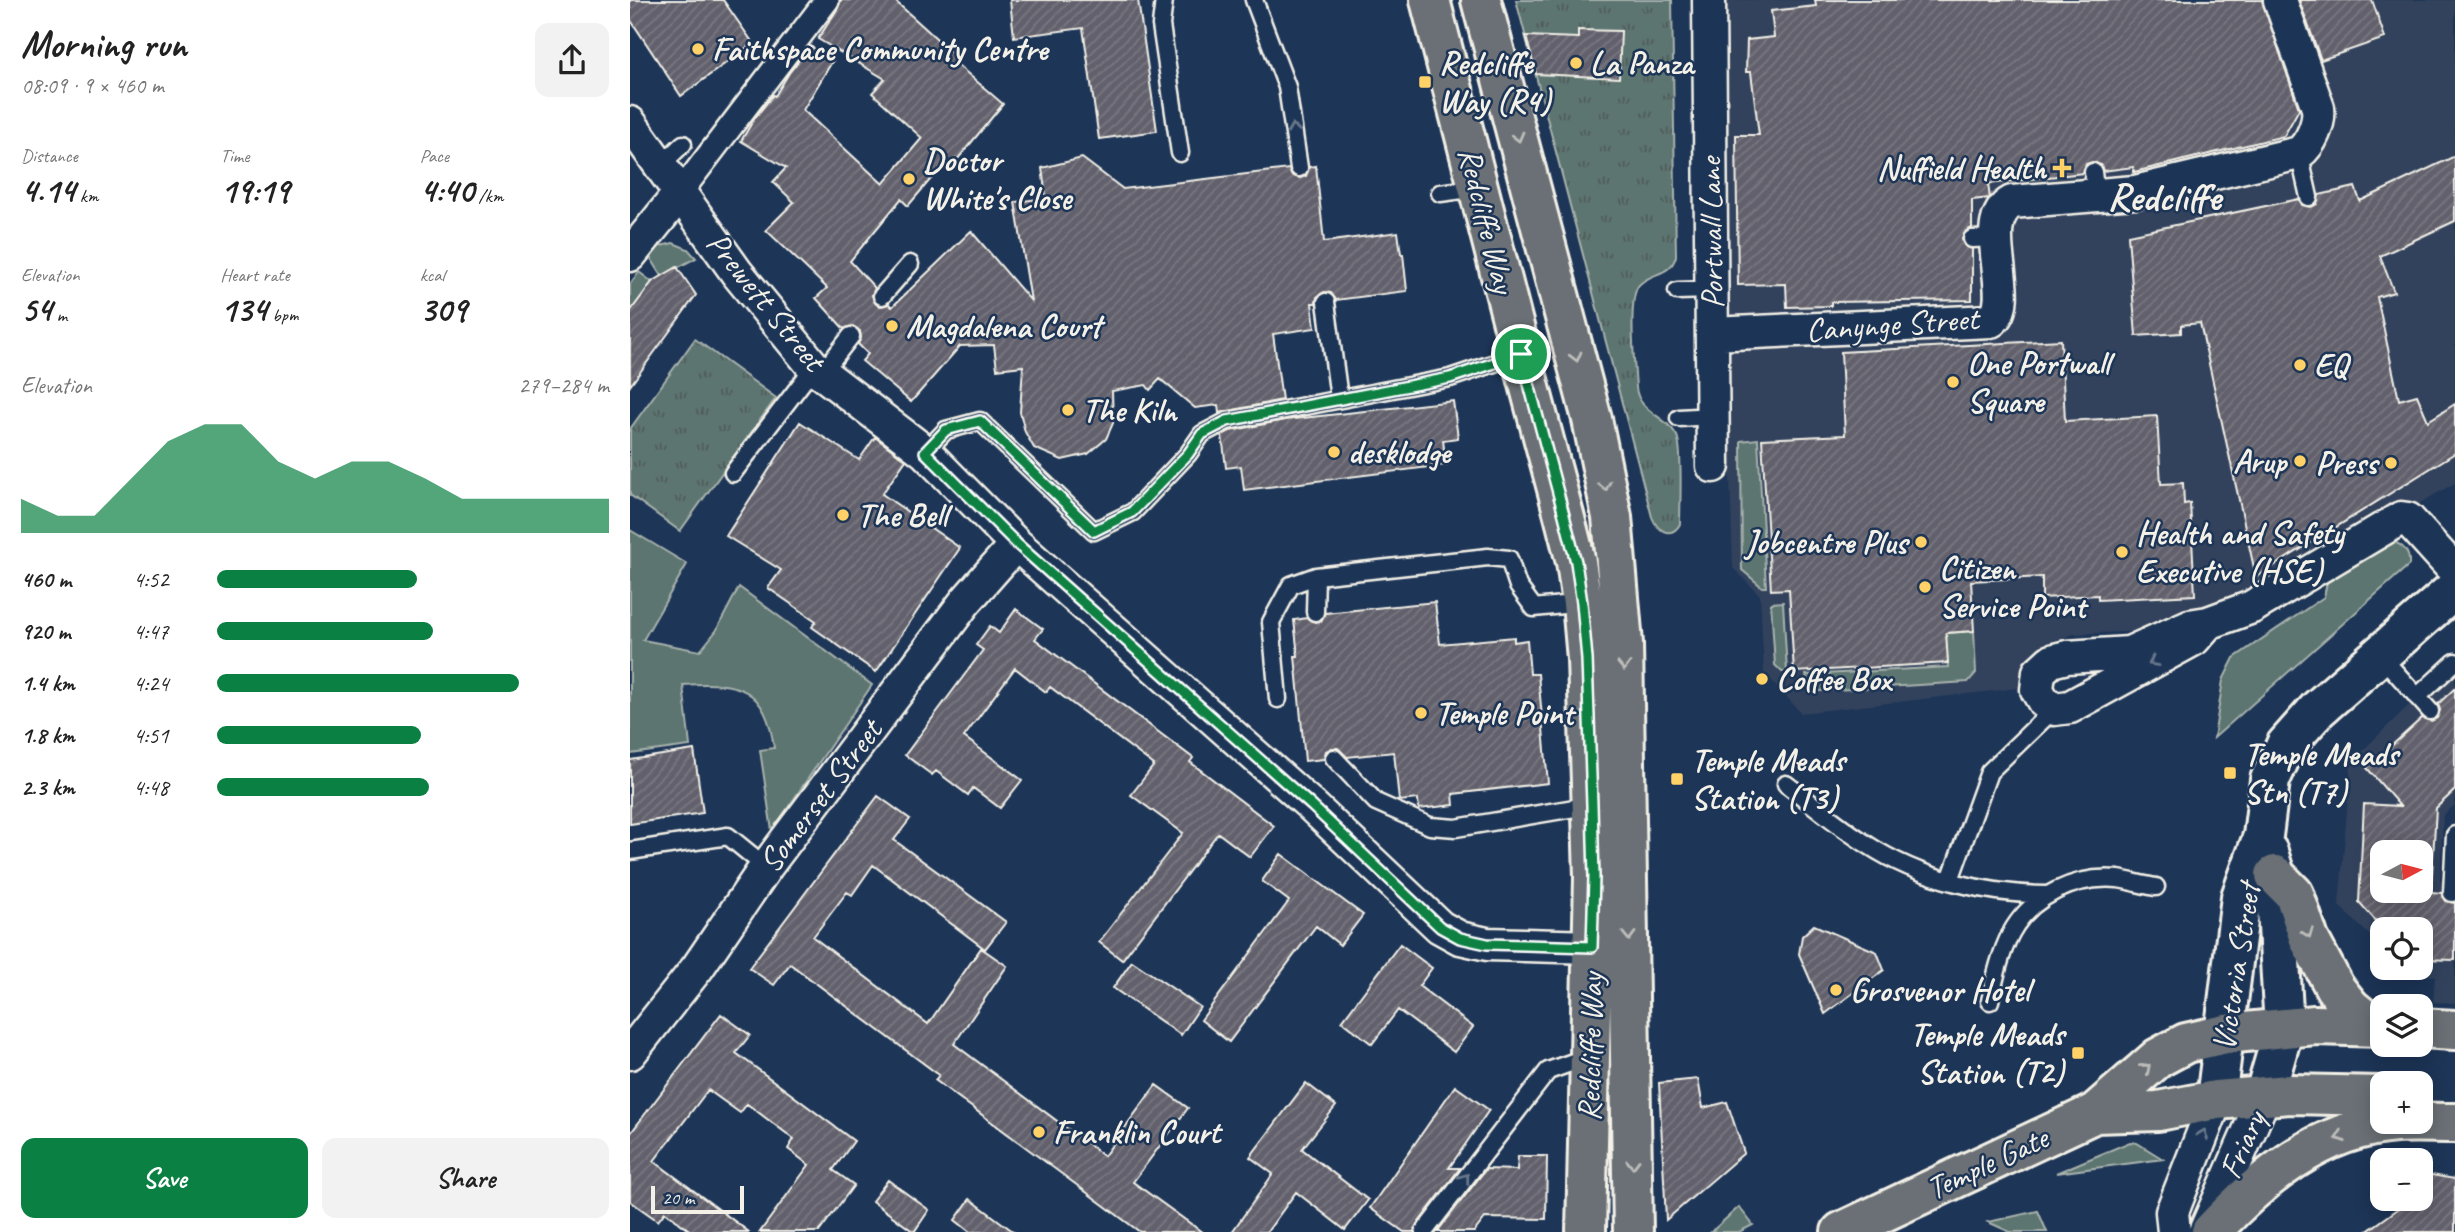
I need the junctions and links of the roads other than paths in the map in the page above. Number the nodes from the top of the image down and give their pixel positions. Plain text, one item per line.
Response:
1 (827, 0) edge
2 (1164, 0) edge
3 (1254, 0) edge
4 (1430, 0) edge
5 (1481, 0) edge
6 (1709, 0) edge
7 (2280, 0) edge
8 (630, 123) edge
9 (683, 144) dead end
10 (1180, 153) dead end
11 (2299, 153) junction
12 (660, 166) junction
13 (1299, 168) dead end
14 (1479, 188) junction
15 (680, 193) junction
16 (1440, 193) dead end
17 (2309, 197) dead end
18 (630, 255) edge
19 (910, 264) dead end
20 (1711, 290) junction
21 (1677, 291) dead end
22 (882, 296) dead end
23 (1326, 302) dead end
24 (1712, 334) junction
25 (851, 336) dead end
26 (1521, 354) junction
27 (818, 370) junction
28 (1339, 398) junction
29 (1712, 416) junction
30 (1679, 418) dead end
31 (925, 452) junction
32 (1713, 466) dead end
33 (733, 473) dead end
34 (1017, 544) junction
35 (2455, 572) edge
36 (1315, 576) junction
37 (2455, 589) edge
38 (1582, 603) junction
39 (1315, 612) dead end
40 (2208, 623) junction
41 (2380, 655) junction
42 (2455, 662) edge
43 (2417, 697) junction
44 (1278, 699) dead end
45 (2054, 709) junction
46 (2430, 711) dead end
47 (1334, 758) dead end
48 (1786, 784) dead end
49 (1592, 805) junction
50 (2455, 835) edge
51 (2263, 836) junction
52 (630, 851) edge
53 (766, 867) junction
54 (2275, 875) junction
55 (1950, 880) junction
56 (2155, 887) dead end
57 (2452, 893) dead end
58 (2047, 895) junction
59 (1592, 947) junction
60 (1990, 1001) dead end
61 (2370, 1021) edge
62 (2370, 1027) edge
63 (2284, 1028) junction
64 (2433, 1029) edge
65 (2455, 1030) edge
66 (2226, 1034) junction
67 (630, 1053) edge
68 (1590, 1056) junction
69 (2370, 1095) edge
70 (2264, 1097) junction
71 (2433, 1097) edge
72 (2455, 1098) edge
73 (2216, 1100) junction
74 (2095, 1113) junction
75 (2455, 1123) edge
76 (1424, 1232) edge
77 (1586, 1232) edge
78 (1633, 1232) edge
79 (1841, 1232) edge
80 (2174, 1232) edge
81 (2205, 1232) edge
82 (2211, 1232) edge

1 - 15 street
2 - 10 lane
13 -> 3 lane
4 - 14 main road, Redcliffe Way
5 -> 78 main road, Redcliffe Way
6 - 20 street, Portwall Lane
7 - 11 street
8 - 12 street, Prewett Street
9 - 12 lane
11 - 17 lane
11 - 24 street, Canynge Street
12 - 15 street, Prewett Street
14 - 16 lane
14 - 26 main road, Redcliffe Way
15 - 18 street
15 - 27 street, Prewett Street
19 - 22 lane
20 - 21 lane
20 - 24 street, Portwall Lane
23 - 28 lane
24 - 29 street, Portwall Lane
25 - 27 lane
26 - 28 lane
26 - 38 main road, Redcliffe Way
27 - 31 street, Prewett Street
27 - 33 lane
28 - 31 lane
29 - 30 lane
29 - 32 street, Portwall Lane
31 - 34 street, Prewett Street
34 - 53 street, Somerset Street
34 - 59 street, Prewett Street
35 - 40 street
36 - 38 lane
36 - 39 lane
36 - 44 lane
37 - 41 main road, Victoria Street
38 - 49 main road, Redcliffe Way
40 -> 45 street
40 - 45 street
41 - 43 lane
41 - 51 main road, Victoria Street
42 - 43 lane
43 - 46 lane
45 - 55 lane
47 - 49 lane
48 - 55 lane
49 - 59 main road, Redcliffe Way
50 - 57 lane
51 - 54 main road, Victoria Street
51 - 66 main road, Victoria Street
52 - 53 lane
53 - 67 street, Somerset Street
54 -> 61 main road
54 - 63 main road, Victoria Street
55 - 58 lane
56 - 58 lane
58 - 60 lane
59 - 68 main road, Redcliffe Way
62 - 63 main road, Temple Gate
63 - 66 main road, Temple Gate
63 - 70 main road, Victoria Street
64 - 65 main road
66 - 73 main road, Victoria Street
74 -> 66 main road, Temple Gate
76 -> 68 lane
68 - 77 main road, Redcliffe Way
69 - 70 main road, Temple Gate
70 - 73 main road, Temple Gate
70 - 81 street, Friary
71 - 72 main road
73 - 74 main road, Temple Gate
80 -> 73 street, Friary
74 - 79 main road, Temple Gate
75 -> 82 main road

